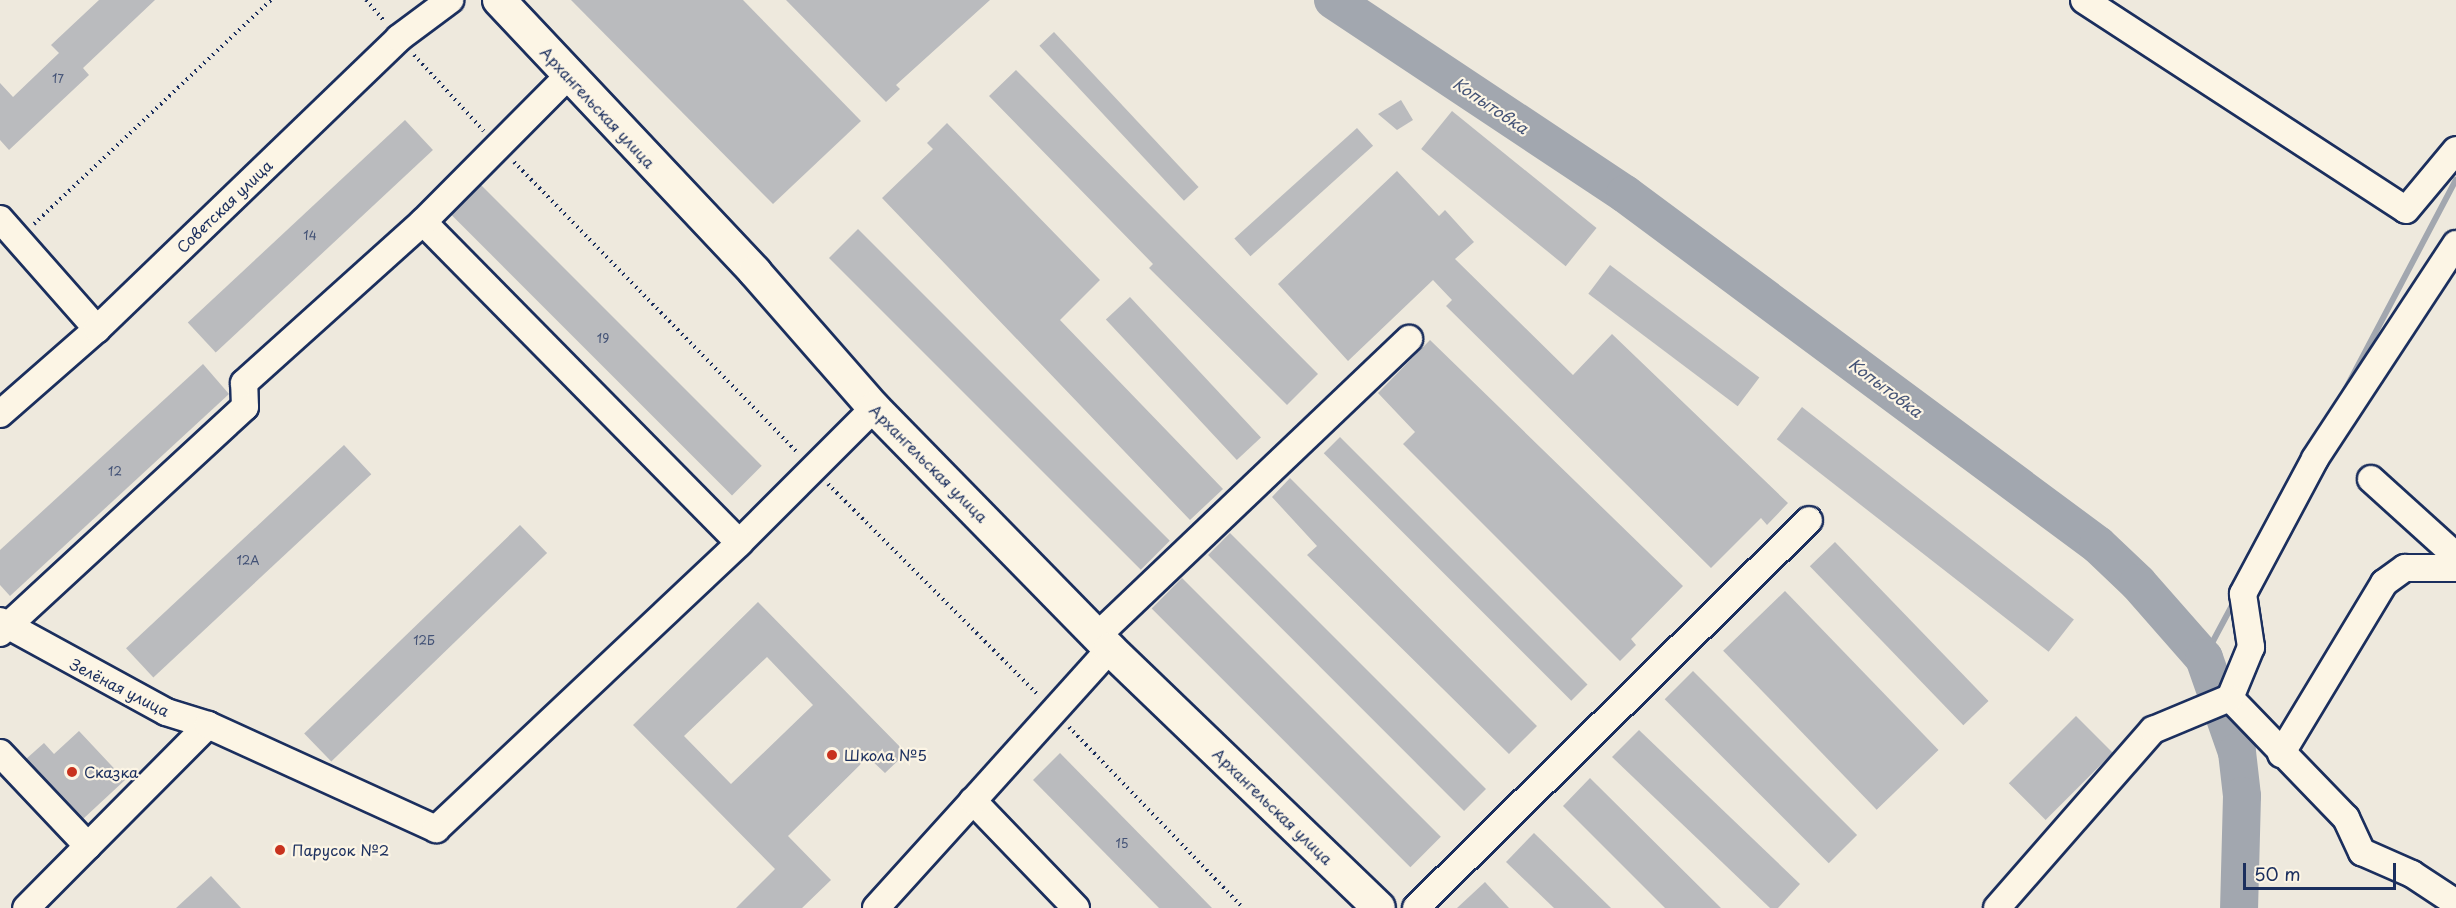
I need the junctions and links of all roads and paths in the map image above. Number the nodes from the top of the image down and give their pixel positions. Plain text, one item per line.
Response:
1 (271, 0) edge
2 (450, 0) edge
3 (499, 0) edge
4 (2084, 0) edge
5 (568, 76) junction
6 (2456, 150) edge
7 (0, 219) edge
8 (423, 222) junction
9 (18, 240) junction
10 (2456, 244) edge
11 (97, 329) junction
12 (1409, 339) dead end
13 (874, 408) junction
14 (0, 414) edge
15 (2371, 479) dead end
16 (1809, 520) dead end
17 (739, 543) junction
18 (2456, 556) edge
19 (2456, 568) edge
20 (2, 627) edge
21 (1104, 642) junction
22 (2230, 698) junction
23 (208, 725) junction
24 (2279, 751) junction
25 (0, 753) edge
26 (973, 801) junction
27 (88, 846) junction
28 (2456, 903) edge
29 (26, 908) edge
30 (876, 908) edge
31 (1076, 908) edge
32 (1379, 908) edge
33 (1416, 908) edge
34 (1997, 908) edge

1 - 9 path
2 - 11 street, Советская улица
3 - 5 main road, Архангельская улица
4 - 6 street
5 - 8 street
5 - 13 main road, Архангельская улица
7 - 9 street
8 - 17 street
8 - 20 street
9 - 11 street
10 - 22 street
11 - 14 street, Советская улица
12 - 21 street
13 - 17 street
13 - 21 main road, Архангельская улица
15 - 18 street
16 - 33 street
17 - 23 street, Зелёная улица
19 - 24 street
20 - 23 street, Зелёная улица
21 - 26 street
21 - 32 main road, Архангельская улица
22 - 24 street
22 - 34 street
23 - 27 street
24 - 28 street
25 - 27 street
26 - 30 street
26 - 31 street
27 - 29 street

